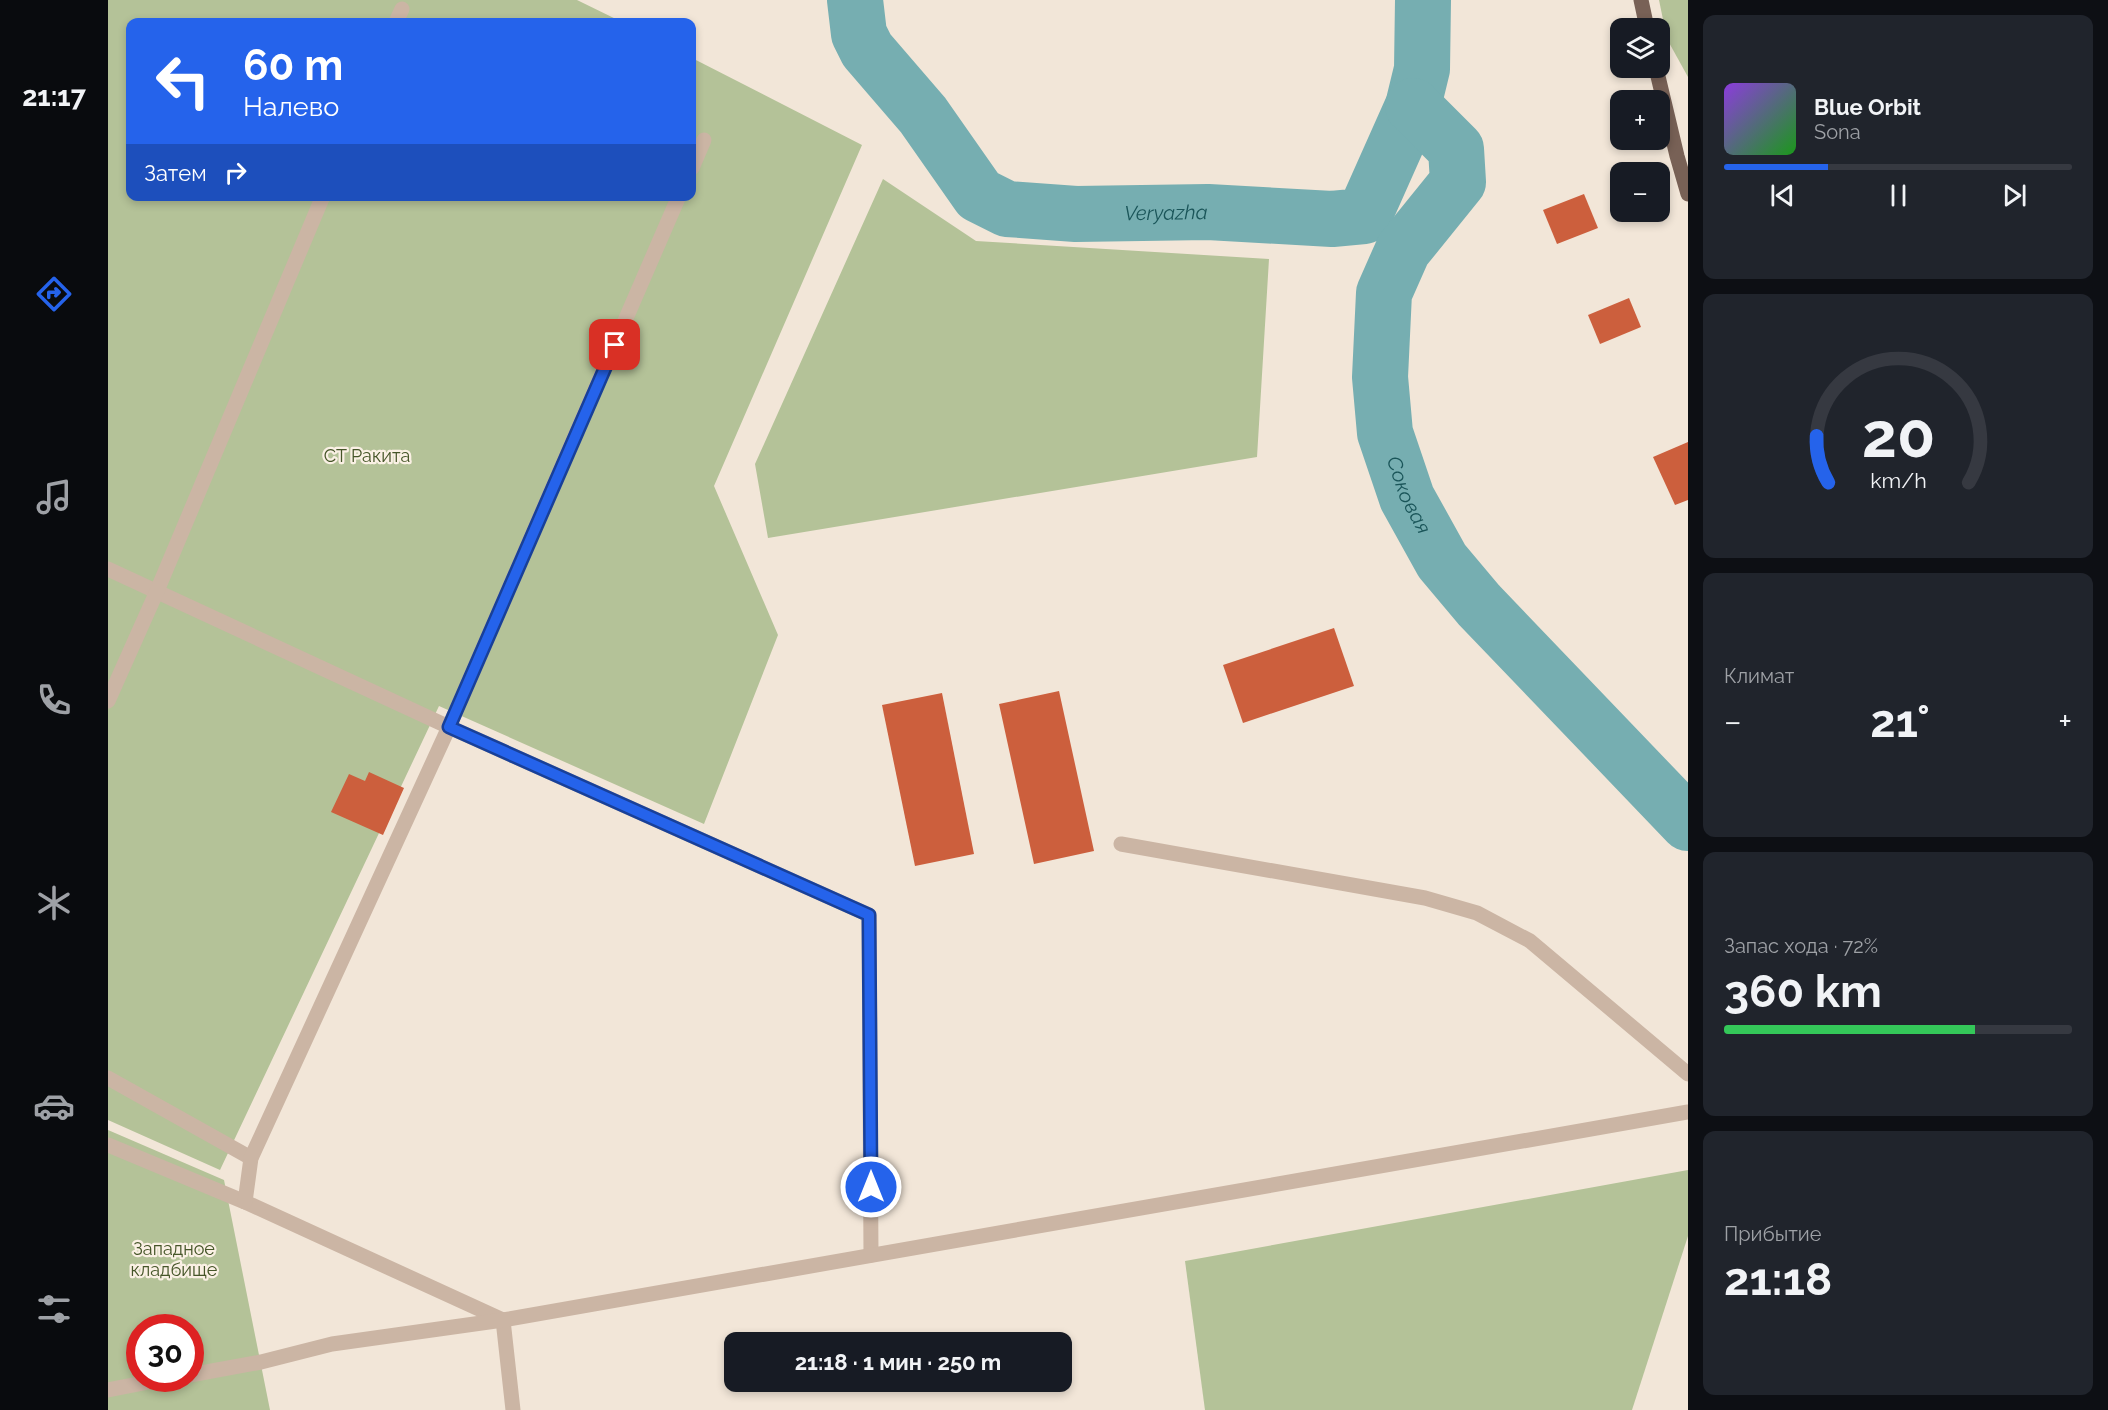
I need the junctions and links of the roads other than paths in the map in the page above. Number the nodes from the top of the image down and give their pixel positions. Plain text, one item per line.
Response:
1 (1641, 2) edge
2 (1645, 18) edge
3 (1658, 78) edge
4 (704, 140) dead end
5 (696, 159) edge
6 (1688, 194) edge
7 (321, 201) edge
8 (677, 201) edge
9 (108, 569) edge
10 (157, 591) junction
11 (108, 701) edge
12 (449, 727) junction
13 (1121, 844) dead end
14 (1688, 1074) edge
15 (108, 1078) edge
16 (1688, 1112) edge
17 (108, 1145) edge
18 (251, 1158) junction
19 (245, 1202) junction
20 (871, 1255) junction
21 (503, 1320) junction
22 (204, 1372) edge
23 (126, 1386) edge
24 (108, 1390) edge
25 (513, 1410) edge

1 - 2 main road
3 - 6 main road
4 - 5 street
7 - 10 street
8 - 12 street
9 - 10 street
10 - 11 street
10 - 12 street
12 - 18 street
12 - 20 street
13 - 14 street
15 - 18 street
16 - 20 street
17 - 19 street
18 - 19 street
19 - 21 street
20 - 21 street
21 - 22 street
21 - 25 street
23 - 24 street

